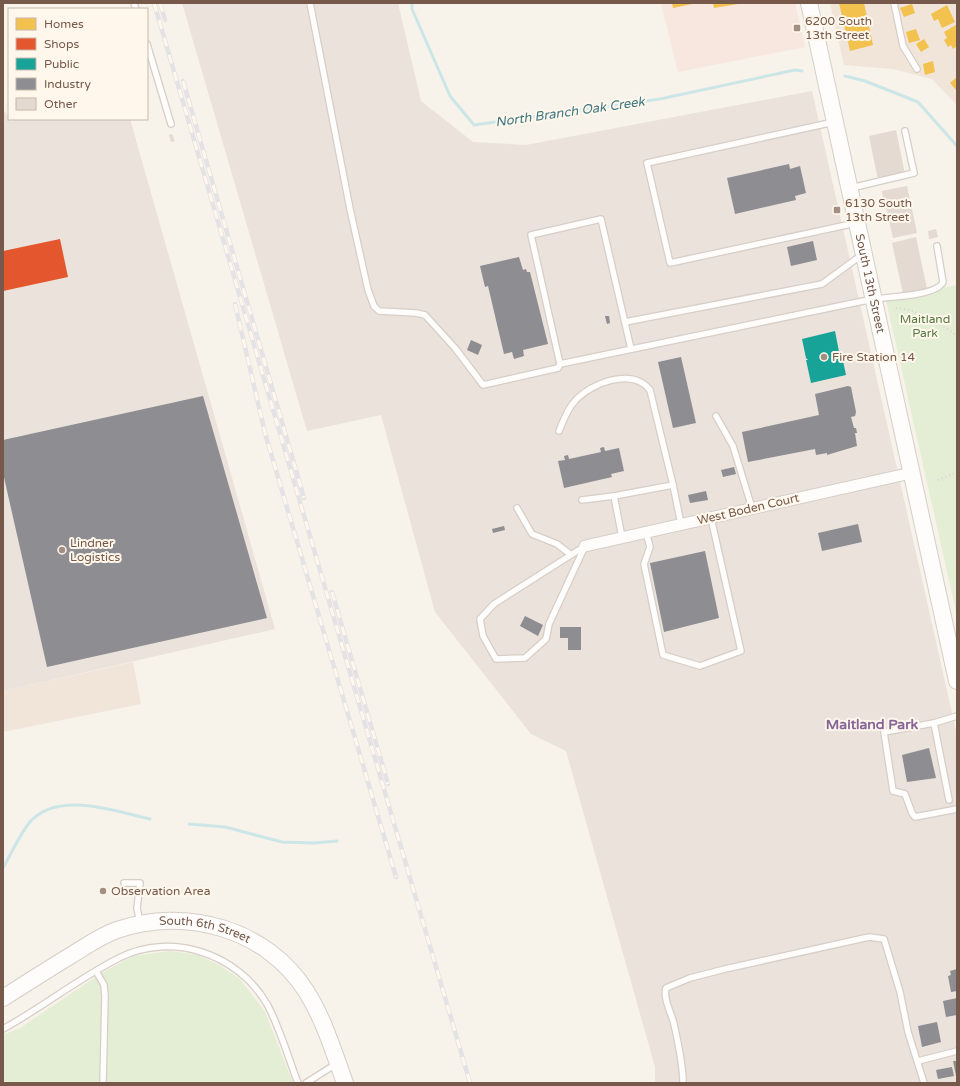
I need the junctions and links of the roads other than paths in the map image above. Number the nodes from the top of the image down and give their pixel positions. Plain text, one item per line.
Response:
1 (310, 3) edge
2 (809, 3) edge
3 (894, 3) edge
4 (148, 47) edge
5 (917, 69) dead end
6 (835, 122) junction
7 (171, 124) dead end
8 (906, 131) dead end
9 (849, 188) junction
10 (857, 223) junction
11 (937, 246) dead end
12 (863, 254) junction
13 (873, 299) junction
14 (625, 322) junction
15 (631, 349) junction
16 (560, 364) junction
17 (716, 416) dead end
18 (559, 431) dead end
19 (911, 473) junction
20 (673, 485) junction
21 (614, 496) junction
22 (582, 500) dead end
23 (517, 508) dead end
24 (752, 508) junction
25 (711, 517) junction
26 (681, 524) junction
27 (646, 532) junction
28 (622, 537) junction
29 (585, 546) junction
30 (570, 554) junction
31 (957, 681) edge
32 (957, 716) edge
33 (934, 724) junction
34 (948, 800) dead end
35 (957, 809) edge
36 (124, 883) dead end
37 (140, 924) junction
38 (96, 972) junction
39 (3, 998) edge
40 (3, 1030) edge
41 (957, 1051) edge
42 (918, 1061) junction
43 (338, 1062) junction
44 (103, 1083) edge
45 (298, 1083) edge
46 (306, 1083) edge
47 (345, 1083) edge
48 (683, 1083) edge
49 (924, 1083) edge

1 - 16 lane
2 - 6 street, South 13th Street
3 - 5 lane
4 - 7 lane
6 - 9 street, South 13th Street
6 - 10 lane
8 - 9 lane
9 - 10 street, South 13th Street
10 - 12 street, South 13th Street
11 - 13 lane
12 - 13 street, South 13th Street
12 - 14 lane
13 - 15 lane
13 - 19 street, South 13th Street
14 - 15 lane
14 - 16 lane
15 - 16 lane
17 - 24 lane
18 - 20 lane
19 - 24 street, West Boden Court
19 - 31 street, South 13th Street
20 - 21 lane
20 - 26 lane
21 - 22 lane
21 - 28 lane
23 - 30 lane
24 - 25 street, West Boden Court
25 - 26 street, West Boden Court
25 - 27 lane
26 - 27 street, West Boden Court
27 - 28 street, West Boden Court
28 - 29 street, West Boden Court
29 - 30 lane
29 - 30 lane
32 - 33 lane
33 - 34 lane
33 - 35 lane
36 - 37 lane
37 - 39 street, South 6th Street
37 - 43 street, South 6th Street
38 - 40 lane
38 - 44 lane
38 - 45 lane
41 - 42 lane
42 - 48 lane
42 - 49 lane
43 - 46 lane
43 - 47 street, South 6th Street

